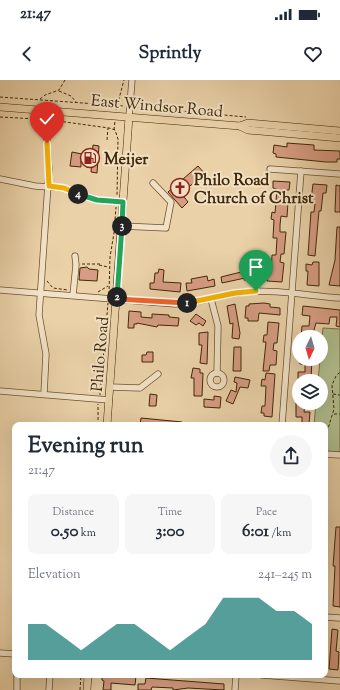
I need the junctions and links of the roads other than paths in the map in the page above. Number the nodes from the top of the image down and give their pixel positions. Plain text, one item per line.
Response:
1 (132, 80) edge
2 (0, 107) edge
3 (37, 110) junction
4 (58, 111) junction
5 (129, 117) junction
6 (240, 126) junction
7 (46, 128) junction
8 (340, 131) edge
9 (340, 138) edge
10 (270, 169) dead end
11 (301, 171) junction
12 (340, 174) edge
13 (0, 179) edge
14 (153, 183) dead end
15 (49, 186) junction
16 (123, 202) junction
17 (122, 226) junction
18 (75, 256) dead end
19 (0, 290) edge
20 (40, 293) junction
21 (292, 294) junction
22 (73, 295) junction
23 (340, 298) edge
24 (117, 299) junction
25 (211, 299) junction
26 (158, 374) dead end
27 (218, 374) dead end
28 (110, 387) junction
29 (0, 391) edge
30 (44, 394) junction
31 (109, 400) junction
32 (107, 422) edge
33 (282, 422) edge
34 (328, 454) edge
35 (340, 455) edge
36 (328, 617) edge
37 (340, 618) edge
38 (0, 653) edge
39 (12, 654) edge
40 (17, 678) edge
41 (50, 678) edge
42 (88, 678) edge
43 (236, 678) edge
44 (322, 678) edge
45 (340, 681) edge
46 (17, 690) edge
47 (49, 690) edge
48 (87, 690) edge
49 (235, 690) edge

1 - 5 street
2 - 3 main road, East Windsor Road
3 - 4 main road, East Windsor Road
3 - 7 street
4 - 5 main road, East Windsor Road
4 - 7 street
5 - 6 main road, East Windsor Road
5 - 16 main road, Philo Road
6 - 8 main road, East Windsor Road
6 - 9 main road, East Windsor Road
7 - 15 street
10 - 11 street
11 - 12 street
11 - 21 street
13 - 15 street
14 - 17 street
15 - 16 street
15 - 20 street
16 - 17 main road, Philo Road
17 - 24 main road, Philo Road
18 - 22 street
19 - 20 street
20 - 22 street
20 - 30 street
21 - 23 street
21 - 25 street
21 - 33 street
22 - 24 street
24 - 25 street
24 - 28 main road, Philo Road
25 - 27 street
26 - 28 street
28 - 31 main road, Philo Road
29 - 30 street
30 - 31 street
31 - 32 main road, Philo Road
34 - 35 street
36 - 37 street
38 - 39 street
40 - 46 street
41 - 47 street
42 - 48 main road
43 - 49 street
44 - 45 street

